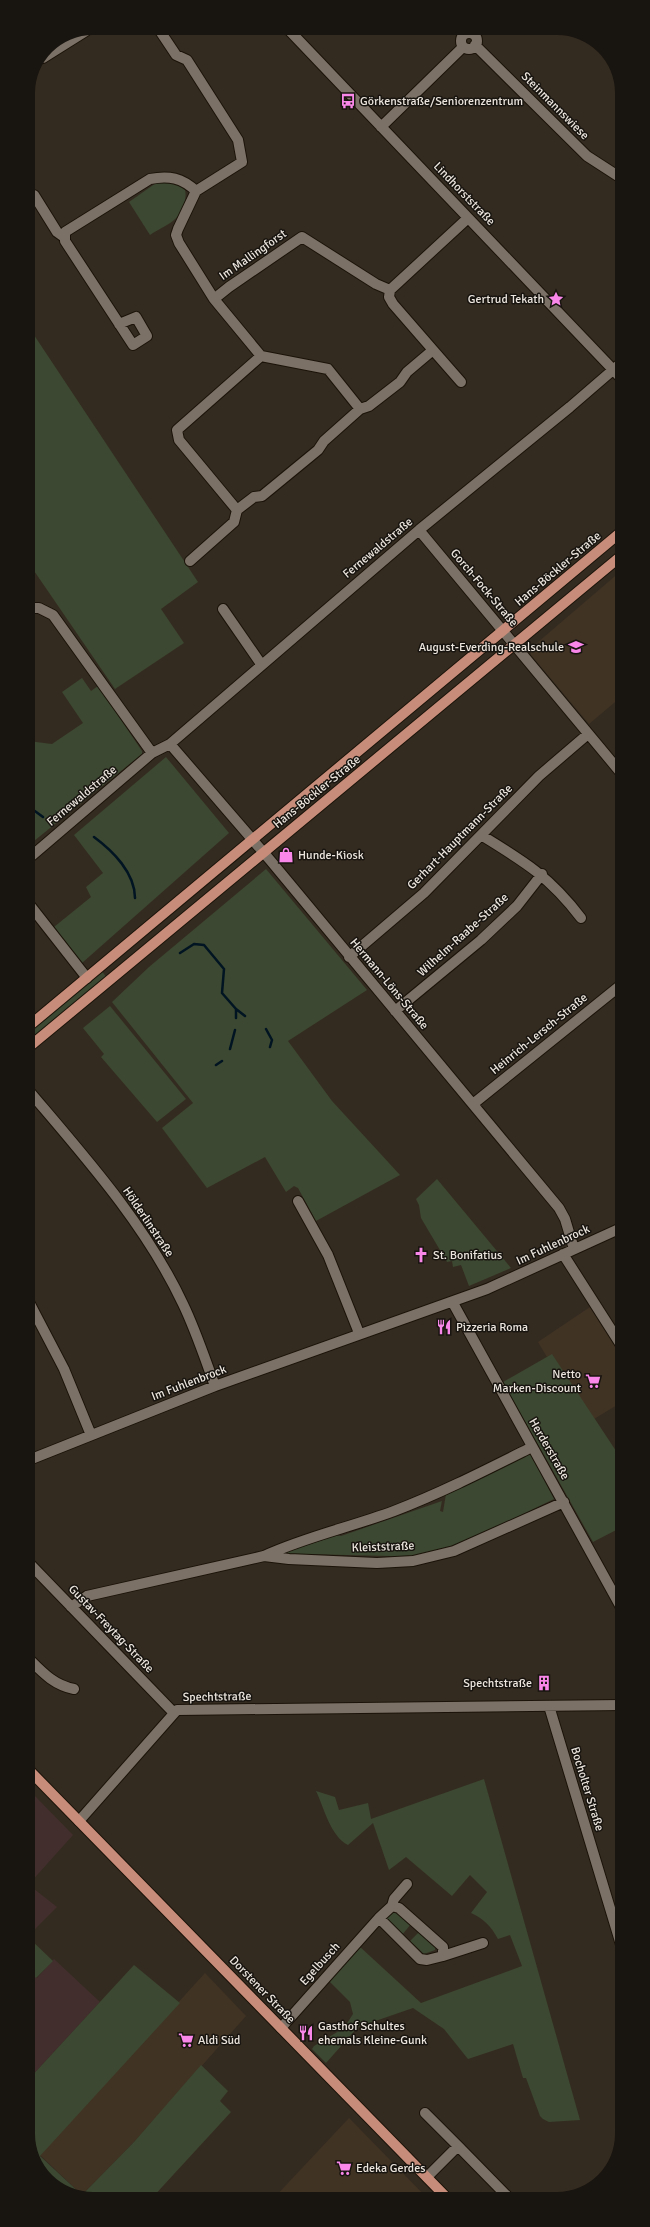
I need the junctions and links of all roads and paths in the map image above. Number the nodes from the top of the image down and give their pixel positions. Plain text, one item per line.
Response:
1 (163, 35) edge
2 (294, 35) edge
3 (461, 35) edge
4 (474, 35) edge
5 (476, 45) junction
6 (463, 47) junction
7 (381, 126) junction
8 (615, 174) edge
9 (196, 191) junction
10 (35, 197) edge
11 (468, 218) junction
12 (64, 237) junction
13 (390, 290) junction
14 (214, 300) junction
15 (119, 324) dead end
16 (433, 350) junction
17 (261, 356) junction
18 (615, 367) edge
19 (612, 370) junction
20 (615, 373) edge
21 (461, 382) dead end
22 (360, 409) junction
23 (237, 510) junction
24 (419, 530) junction
25 (615, 537) edge
26 (190, 561) dead end
27 (615, 561) edge
28 (35, 608) edge
29 (223, 609) dead end
30 (504, 631) junction
31 (514, 645) junction
32 (261, 664) junction
33 (588, 734) junction
34 (170, 744) junction
35 (152, 753) junction
36 (615, 766) edge
37 (482, 835) junction
38 (252, 839) junction
39 (263, 852) junction
40 (35, 853) edge
41 (542, 874) junction
42 (35, 913) edge
43 (582, 918) dead end
44 (349, 957) junction
45 (87, 978) junction
46 (615, 990) edge
47 (395, 1011) junction
48 (35, 1021) edge
49 (35, 1042) edge
50 (35, 1098) edge
51 (473, 1104) junction
52 (298, 1201) dead end
53 (615, 1231) edge
54 (574, 1249) junction
55 (564, 1254) junction
56 (452, 1303) junction
57 (35, 1313) edge
58 (359, 1333) junction
59 (615, 1334) edge
60 (215, 1386) junction
61 (91, 1435) junction
62 (532, 1447) junction
63 (35, 1458) edge
64 (564, 1502) junction
65 (264, 1556) junction
66 (35, 1569) edge
67 (615, 1596) edge
68 (72, 1607) junction
69 (35, 1665) edge
70 (74, 1689) dead end
71 (615, 1705) edge
72 (549, 1706) junction
73 (174, 1713) junction
74 (35, 1776) edge
75 (79, 1821) junction
76 (407, 1884) dead end
77 (392, 1906) junction
78 (379, 1918) junction
79 (615, 1925) edge
80 (483, 1943) dead end
81 (443, 1956) junction
82 (281, 2028) junction
83 (425, 2113) dead end
84 (458, 2146) junction
85 (427, 2177) junction
86 (441, 2192) edge
87 (503, 2192) edge

1 - 9 street
2 - 7 street, Lindhorststraße
3 - 6 street, Steinmannswiese
4 - 5 street, Steinmannswiese
5 - 6 street
5 - 8 street, Steinmannswiese
6 - 7 street
7 - 11 street, Lindhorststraße
9 - 12 street
9 - 14 street
10 - 12 street
11 - 13 street
11 - 19 street, Lindhorststraße
12 - 15 street
13 - 14 street, Im Mallingforst
13 - 16 street
14 - 17 street
16 - 21 street
16 - 22 street
17 - 22 street
17 - 23 street
18 - 19 street, Fernewaldstraße
19 - 20 street, Lindhorststraße
19 - 24 street, Fernewaldstraße
22 - 23 street
23 - 26 street
24 - 30 street, Gorch-Fock-Straße
24 - 32 street, Fernewaldstraße
25 - 30 main road, Hans-Böckler-Straße
27 - 31 main road, Hans-Böckler-Straße
28 - 35 street
29 - 32 street
30 - 31 street, Gorch-Fock-Straße
30 - 38 main road, Hans-Böckler-Straße
31 - 33 street, Gorch-Fock-Straße
31 - 39 main road, Hans-Böckler-Straße
32 - 34 street, Fernewaldstraße
33 - 36 street, Gorch-Fock-Straße
33 - 37 street, Gerhart-Hauptmann-Straße
34 - 35 street, Fernewaldstraße
34 - 38 street, Hermann-Löns-Straße
35 - 40 street, Fernewaldstraße
37 - 41 street
37 - 44 street, Gerhart-Hauptmann-Straße
38 - 39 street, Hermann-Löns-Straße
38 - 45 main road, Hans-Böckler-Straße
39 - 44 street, Hermann-Löns-Straße
39 - 49 main road, Hans-Böckler-Straße
41 - 43 street
41 - 47 street, Wilhelm-Raabe-Straße
42 - 45 street
44 - 47 street, Hermann-Löns-Straße
45 - 48 main road, Hans-Böckler-Straße
46 - 51 street, Heinrich-Lersch-Straße
47 - 51 street, Hermann-Löns-Straße
50 - 60 street, Hölderlinstraße
51 - 54 street, Hermann-Löns-Straße
52 - 58 street
53 - 54 street, Im Fuhlenbrock
54 - 55 street, Im Fuhlenbrock
55 - 56 street, Im Fuhlenbrock
55 - 59 street
56 - 58 street, Im Fuhlenbrock
56 - 62 street, Herderstraße
57 - 61 street
58 - 60 street, Im Fuhlenbrock
60 - 61 street, Im Fuhlenbrock
61 - 63 street, Im Fuhlenbrock
62 - 64 street, Herderstraße
62 - 65 street, Kleiststraße
64 - 65 street, Kleiststraße
64 - 67 street, Herderstraße
65 - 68 street, Kleiststraße
66 - 68 street, Gustav-Freytag-Straße
68 - 73 street, Gustav-Freytag-Straße
69 - 70 street
71 - 72 street, Spechtstraße
72 - 73 street, Spechtstraße
72 - 79 street, Bocholter Straße
73 - 75 street, Spechtstraße
74 - 75 main road, Dorstener Straße
75 - 82 main road, Dorstener Straße
76 - 77 street, Egelbusch
77 - 78 street, Egelbusch
77 - 81 street
78 - 81 street
78 - 82 street, Egelbusch
80 - 81 street
82 - 85 main road, Dorstener Straße
83 - 84 street
84 - 85 street
84 - 87 street
85 - 86 main road, Dorstener Straße

